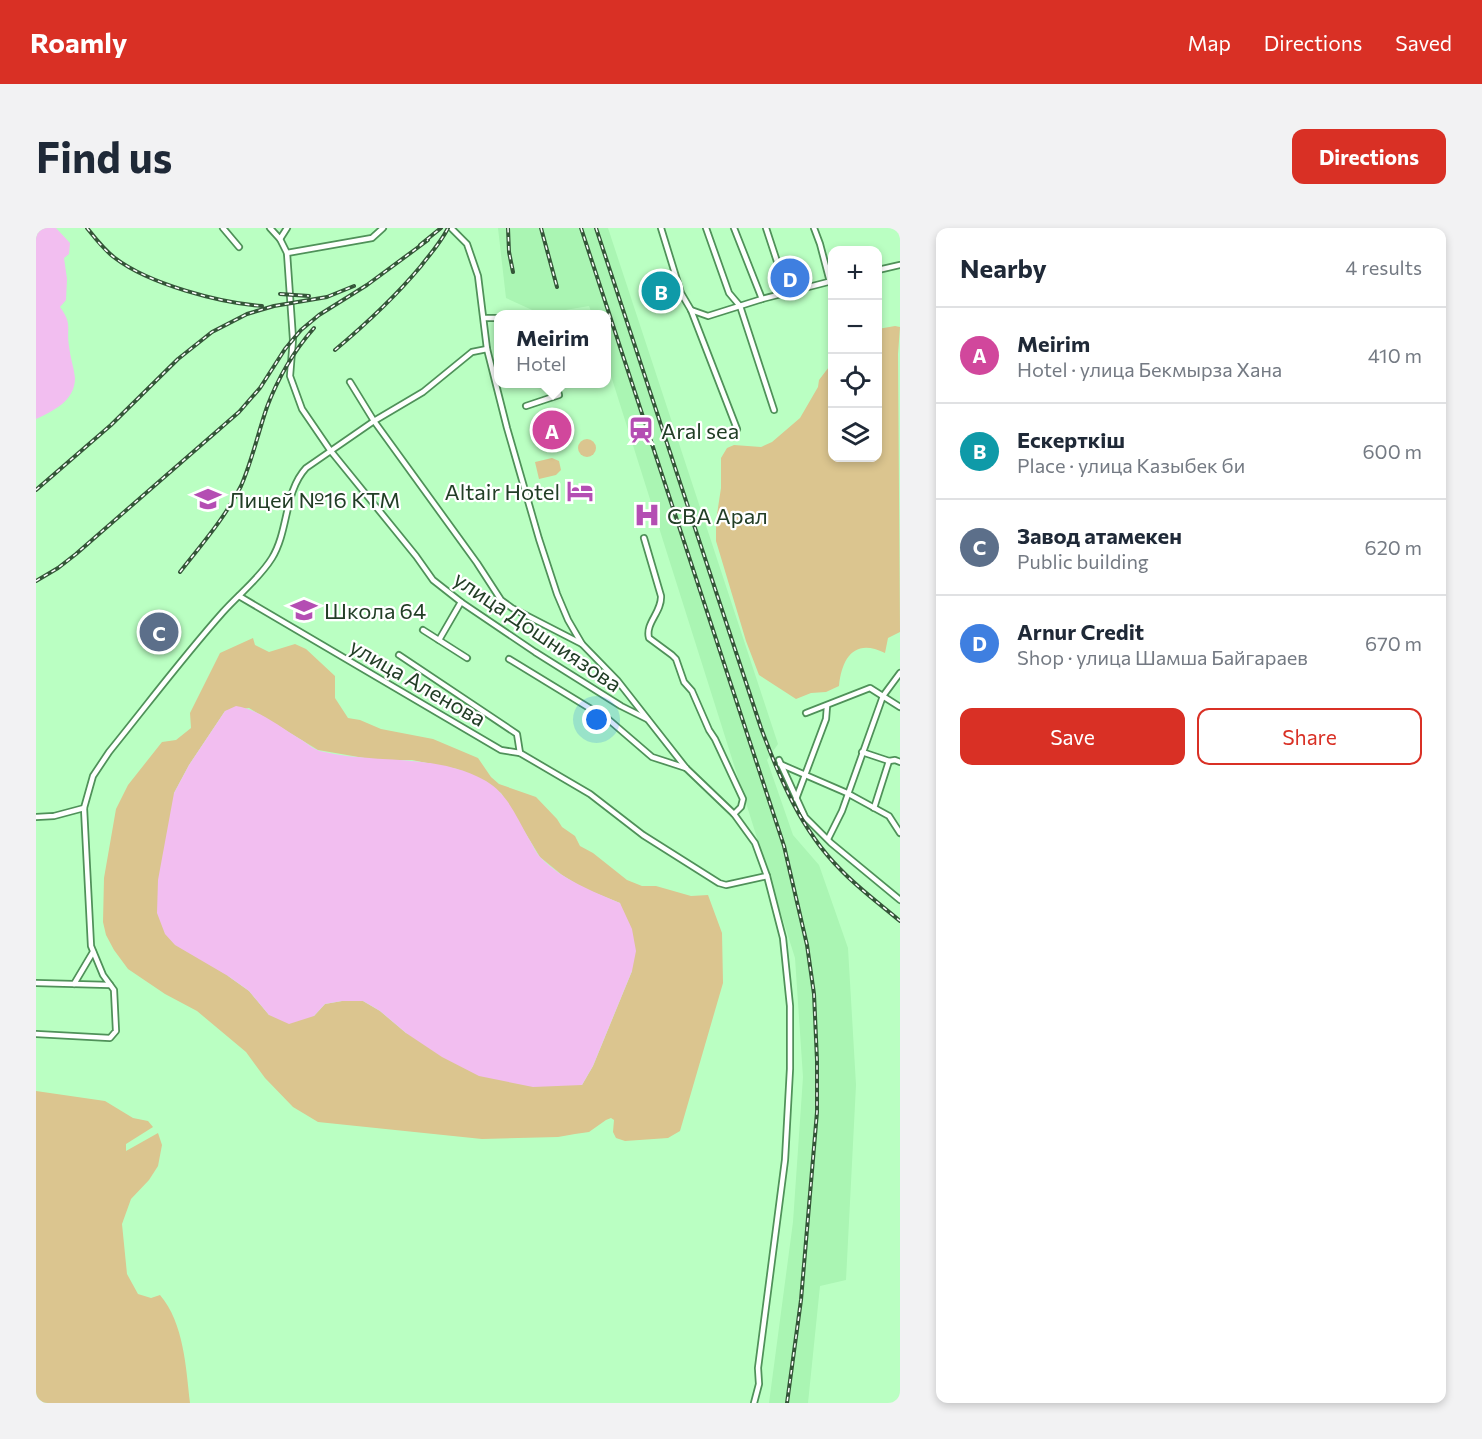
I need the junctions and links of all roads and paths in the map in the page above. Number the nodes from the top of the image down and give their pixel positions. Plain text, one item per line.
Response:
1 (223, 228) edge
2 (270, 228) edge
3 (286, 228) edge
4 (383, 228) edge
5 (451, 228) edge
6 (661, 228) edge
7 (706, 228) edge
8 (735, 228) edge
9 (766, 228) edge
10 (814, 228) edge
11 (280, 239) junction
12 (239, 248) dead end
13 (287, 253) junction
14 (900, 265) edge
15 (882, 269) edge
16 (828, 272) edge
17 (828, 283) edge
18 (787, 292) junction
19 (762, 299) junction
20 (740, 306) junction
21 (691, 310) junction
22 (484, 318) junction
23 (494, 318) edge
24 (488, 349) junction
25 (494, 371) edge
26 (351, 382) dead end
27 (499, 388) edge
28 (557, 388) edge
29 (526, 406) dead end
30 (774, 410) dead end
31 (374, 421) junction
32 (737, 429) dead end
33 (330, 450) junction
34 (644, 538) dead end
35 (239, 596) junction
36 (461, 602) junction
37 (423, 630) dead end
38 (439, 640) junction
39 (582, 644) junction
40 (399, 655) dead end
41 (467, 658) dead end
42 (509, 659) dead end
43 (900, 673) edge
44 (883, 696) junction
45 (827, 706) junction
46 (900, 707) edge
47 (807, 713) dead end
48 (651, 722) junction
49 (862, 752) junction
50 (520, 753) junction
51 (889, 761) junction
52 (900, 762) edge
53 (686, 768) junction
54 (806, 776) junction
55 (847, 793) junction
56 (796, 799) junction
57 (84, 808) junction
58 (874, 808) junction
59 (734, 814) junction
60 (36, 817) edge
61 (900, 833) edge
62 (828, 839) junction
63 (767, 876) junction
64 (900, 900) edge
65 (93, 952) junction
66 (36, 983) edge
67 (74, 984) junction
68 (110, 985) junction
69 (36, 1034) edge
70 (754, 1403) edge

1 - 12 street
2 - 11 street, улица Дошниязова
3 - 11 street
4 - 13 street
5 - 22 street
6 - 21 street
7 - 20 street
8 - 19 street
9 - 18 street
10 - 16 street
11 - 13 street, улица Дошниязова
13 - 33 street, улица Дошниязова
14 - 15 street
17 - 18 street
18 - 19 street
19 - 20 street
20 - 21 street
20 - 30 street
21 - 32 street
22 - 23 street
22 - 24 street
24 - 25 street
24 - 31 street
26 - 31 street
27 - 39 street
28 - 29 street
31 - 33 street
31 - 39 street
33 - 35 street
33 - 36 street, улица Дошниязова
34 - 59 street
35 - 50 street, улица Аленова
35 - 57 street
36 - 38 street
36 - 48 street, улица Дошниязова
37 - 38 street
38 - 41 street
39 - 48 street
40 - 50 street, улица Аленова
42 - 53 street
43 - 44 street
44 - 45 street
44 - 46 street
44 - 49 street
45 - 47 street
45 - 54 street
48 - 53 street
49 - 51 street
49 - 55 street
50 - 63 street, улица Аленова
51 - 52 street
51 - 58 street
53 - 59 street
54 - 55 street
54 - 56 street
54 - 56 street
55 - 58 street
55 - 62 street
56 - 62 street
57 - 60 street
57 - 65 street
58 - 61 street
59 - 63 street
62 - 64 street
63 - 70 street
65 - 67 street
65 - 68 street
66 - 67 street
67 - 68 street
68 - 69 street

